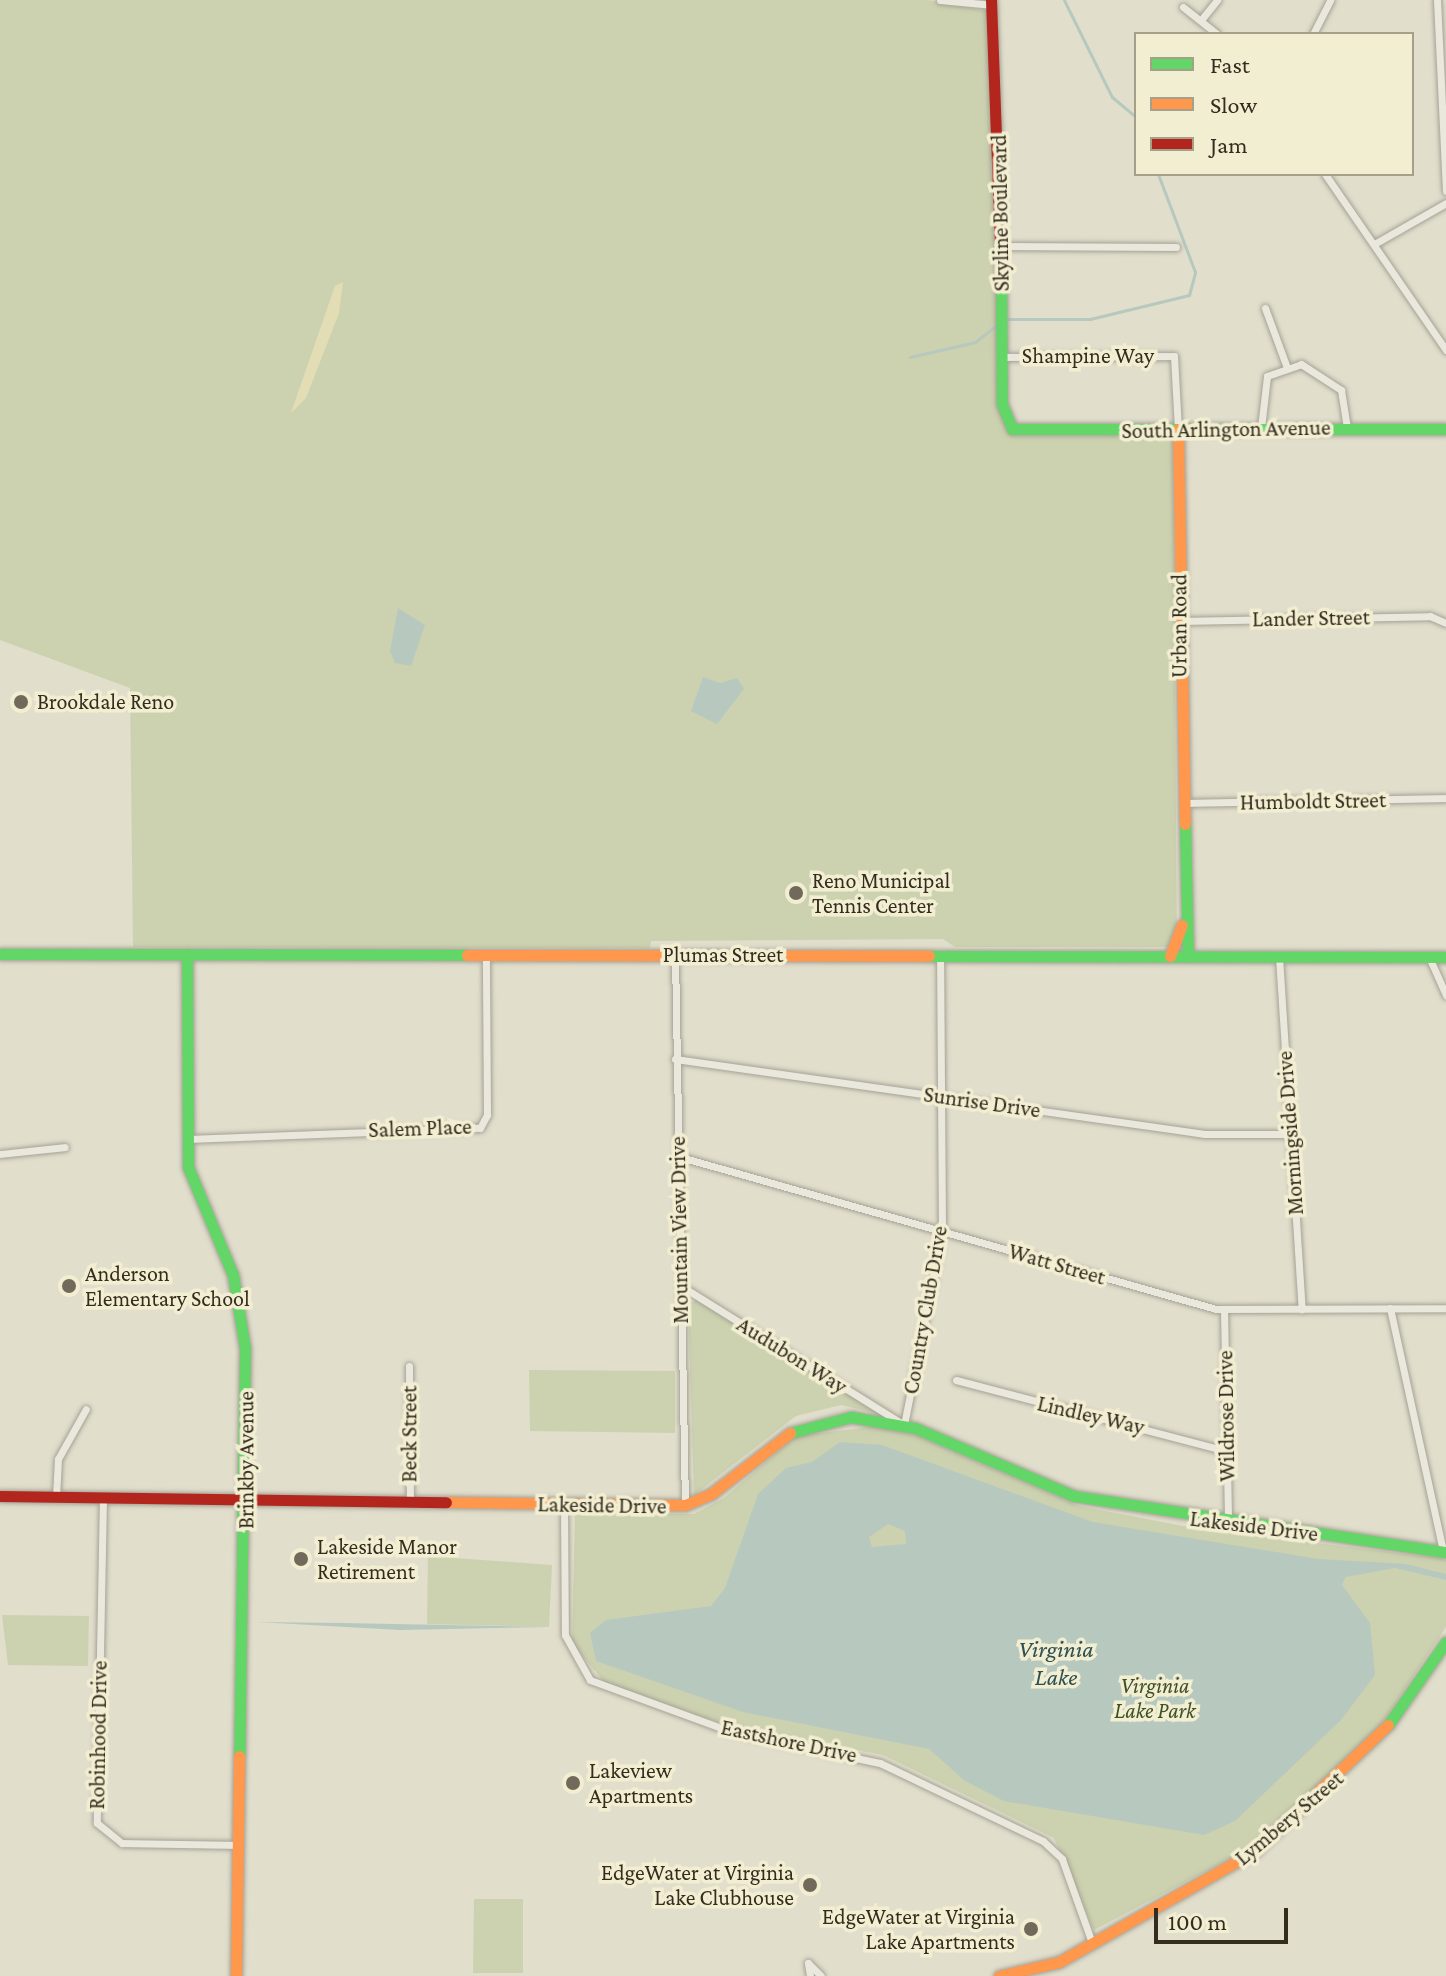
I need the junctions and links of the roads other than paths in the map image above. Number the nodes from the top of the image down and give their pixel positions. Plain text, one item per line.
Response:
1 (940, 0) edge
2 (963, 0) edge
3 (1217, 0) edge
4 (1330, 0) edge
5 (1437, 0) edge
6 (992, 3) edge
7 (953, 5) junction
8 (1183, 7) dead end
9 (1201, 20) junction
10 (1215, 32) edge
11 (1314, 32) edge
12 (1326, 176) edge
13 (1446, 191) edge
14 (1446, 203) edge
15 (1376, 243) junction
16 (1001, 246) junction
17 (1176, 247) dead end
18 (1265, 308) dead end
19 (1446, 350) edge
20 (1174, 356) joint
21 (1002, 357) junction
22 (1286, 365) junction
23 (1008, 425) joint
24 (1261, 428) junction
25 (1347, 428) junction
26 (1178, 429) junction
27 (1446, 429) edge
28 (1445, 618) edge
29 (1179, 621) junction
30 (1446, 798) edge
31 (1181, 803) junction
32 (1184, 896) junction
33 (0, 954) edge
34 (187, 954) junction
35 (940, 954) junction
36 (486, 955) junction
37 (675, 955) junction
38 (1170, 956) junction
39 (1188, 956) junction
40 (1279, 957) junction
41 (1429, 957) junction
42 (1446, 957) edge
43 (1446, 995) edge
44 (675, 1059) junction
45 (940, 1096) junction
46 (1290, 1134) junction
47 (188, 1139) junction
48 (65, 1147) dead end
49 (0, 1154) edge
50 (677, 1156) junction
51 (942, 1231) junction
52 (681, 1286) junction
53 (1390, 1308) junction
54 (1446, 1308) edge
55 (1224, 1309) junction
56 (1302, 1309) junction
57 (409, 1366) dead end
58 (956, 1380) dead end
59 (86, 1409) dead end
60 (904, 1425) junction
61 (1226, 1451) junction
62 (0, 1496) edge
63 (56, 1497) junction
64 (103, 1497) junction
65 (247, 1500) junction
66 (410, 1502) junction
67 (564, 1505) junction
68 (685, 1505) junction
69 (1228, 1523) junction
70 (1445, 1551) edge
71 (1446, 1642) edge
72 (238, 1845) junction
73 (1092, 1943) junction
74 (1052, 1971) edge
75 (236, 1976) edge
76 (810, 1976) edge
77 (821, 1976) edge
78 (999, 1976) edge

1 - 7 street
2 - 7 street
3 - 9 street
4 - 11 street
5 - 13 street
6 - 7 street
6 - 16 street, Skyline Boulevard
8 - 9 street
9 - 10 street
12 - 15 street
14 - 15 street
15 - 19 street
16 - 17 street
16 - 21 street, Skyline Boulevard
18 - 22 street
20 - 21 street, Shampine Way
20 - 26 street, Urban Road
21 - 23 street, Skyline Boulevard
22 - 24 street
22 - 25 street
23 - 26 street, South Arlington Avenue
24 - 25 street, South Arlington Avenue
24 - 26 street, South Arlington Avenue
25 - 27 street, South Arlington Avenue
26 - 29 street, Urban Road
28 - 29 street, Lander Street
29 - 31 street, Urban Road
30 - 31 street, Humboldt Street
31 - 32 street, Urban Road
32 - 38 street, Urban Road
32 - 39 street, Urban Road
33 - 34 street, Plumas Street
34 - 36 street, Plumas Street
34 - 47 street, Brinkby Avenue
35 - 37 street, Plumas Street
35 - 38 street, Plumas Street
35 - 45 street, Country Club Drive
36 - 37 street, Plumas Street
36 - 47 street, Salem Place
37 - 44 street, Mountain View Drive
38 - 39 street, Plumas Street
39 - 40 street, Plumas Street
40 - 41 street, Plumas Street
40 - 46 street, Morningside Drive
41 - 42 street, Plumas Street
41 - 43 street
44 - 45 street, Sunrise Drive
44 - 50 street, Mountain View Drive
45 - 46 street, Sunrise Drive
45 - 51 street, Country Club Drive
46 - 56 street, Morningside Drive
47 - 65 street, Brinkby Avenue
48 - 49 street
50 - 51 street, Watt Street
50 - 52 street, Mountain View Drive
51 - 55 street, Watt Street
51 - 60 street, Country Club Drive
52 - 60 street, Audubon Way
52 - 68 street, Mountain View Drive
53 - 54 street, Watt Street
53 - 56 street, Watt Street
53 - 70 street
55 - 56 street, Watt Street
55 - 61 street, Wildrose Drive
57 - 66 street, Beck Street
58 - 61 street, Lindley Way
59 - 63 street
60 - 68 street, Lakeside Drive
60 - 69 street, Lakeside Drive
61 - 69 street, Wildrose Drive
62 - 63 street, Lakeside Drive
63 - 64 street, Lakeside Drive
64 - 65 street, Lakeside Drive
64 - 72 street, Robinhood Drive
65 - 66 street, Lakeside Drive
65 - 72 street, Brinkby Avenue
66 - 67 street, Lakeside Drive
67 - 68 street, Lakeside Drive
67 - 73 street, Eastshore Drive
69 - 70 street, Lakeside Drive
71 - 73 street, Lymbery Street
72 - 75 street, Brinkby Avenue
73 - 74 street, Lymbery Street
74 - 78 street, Lymbery Street
76 - 77 street

